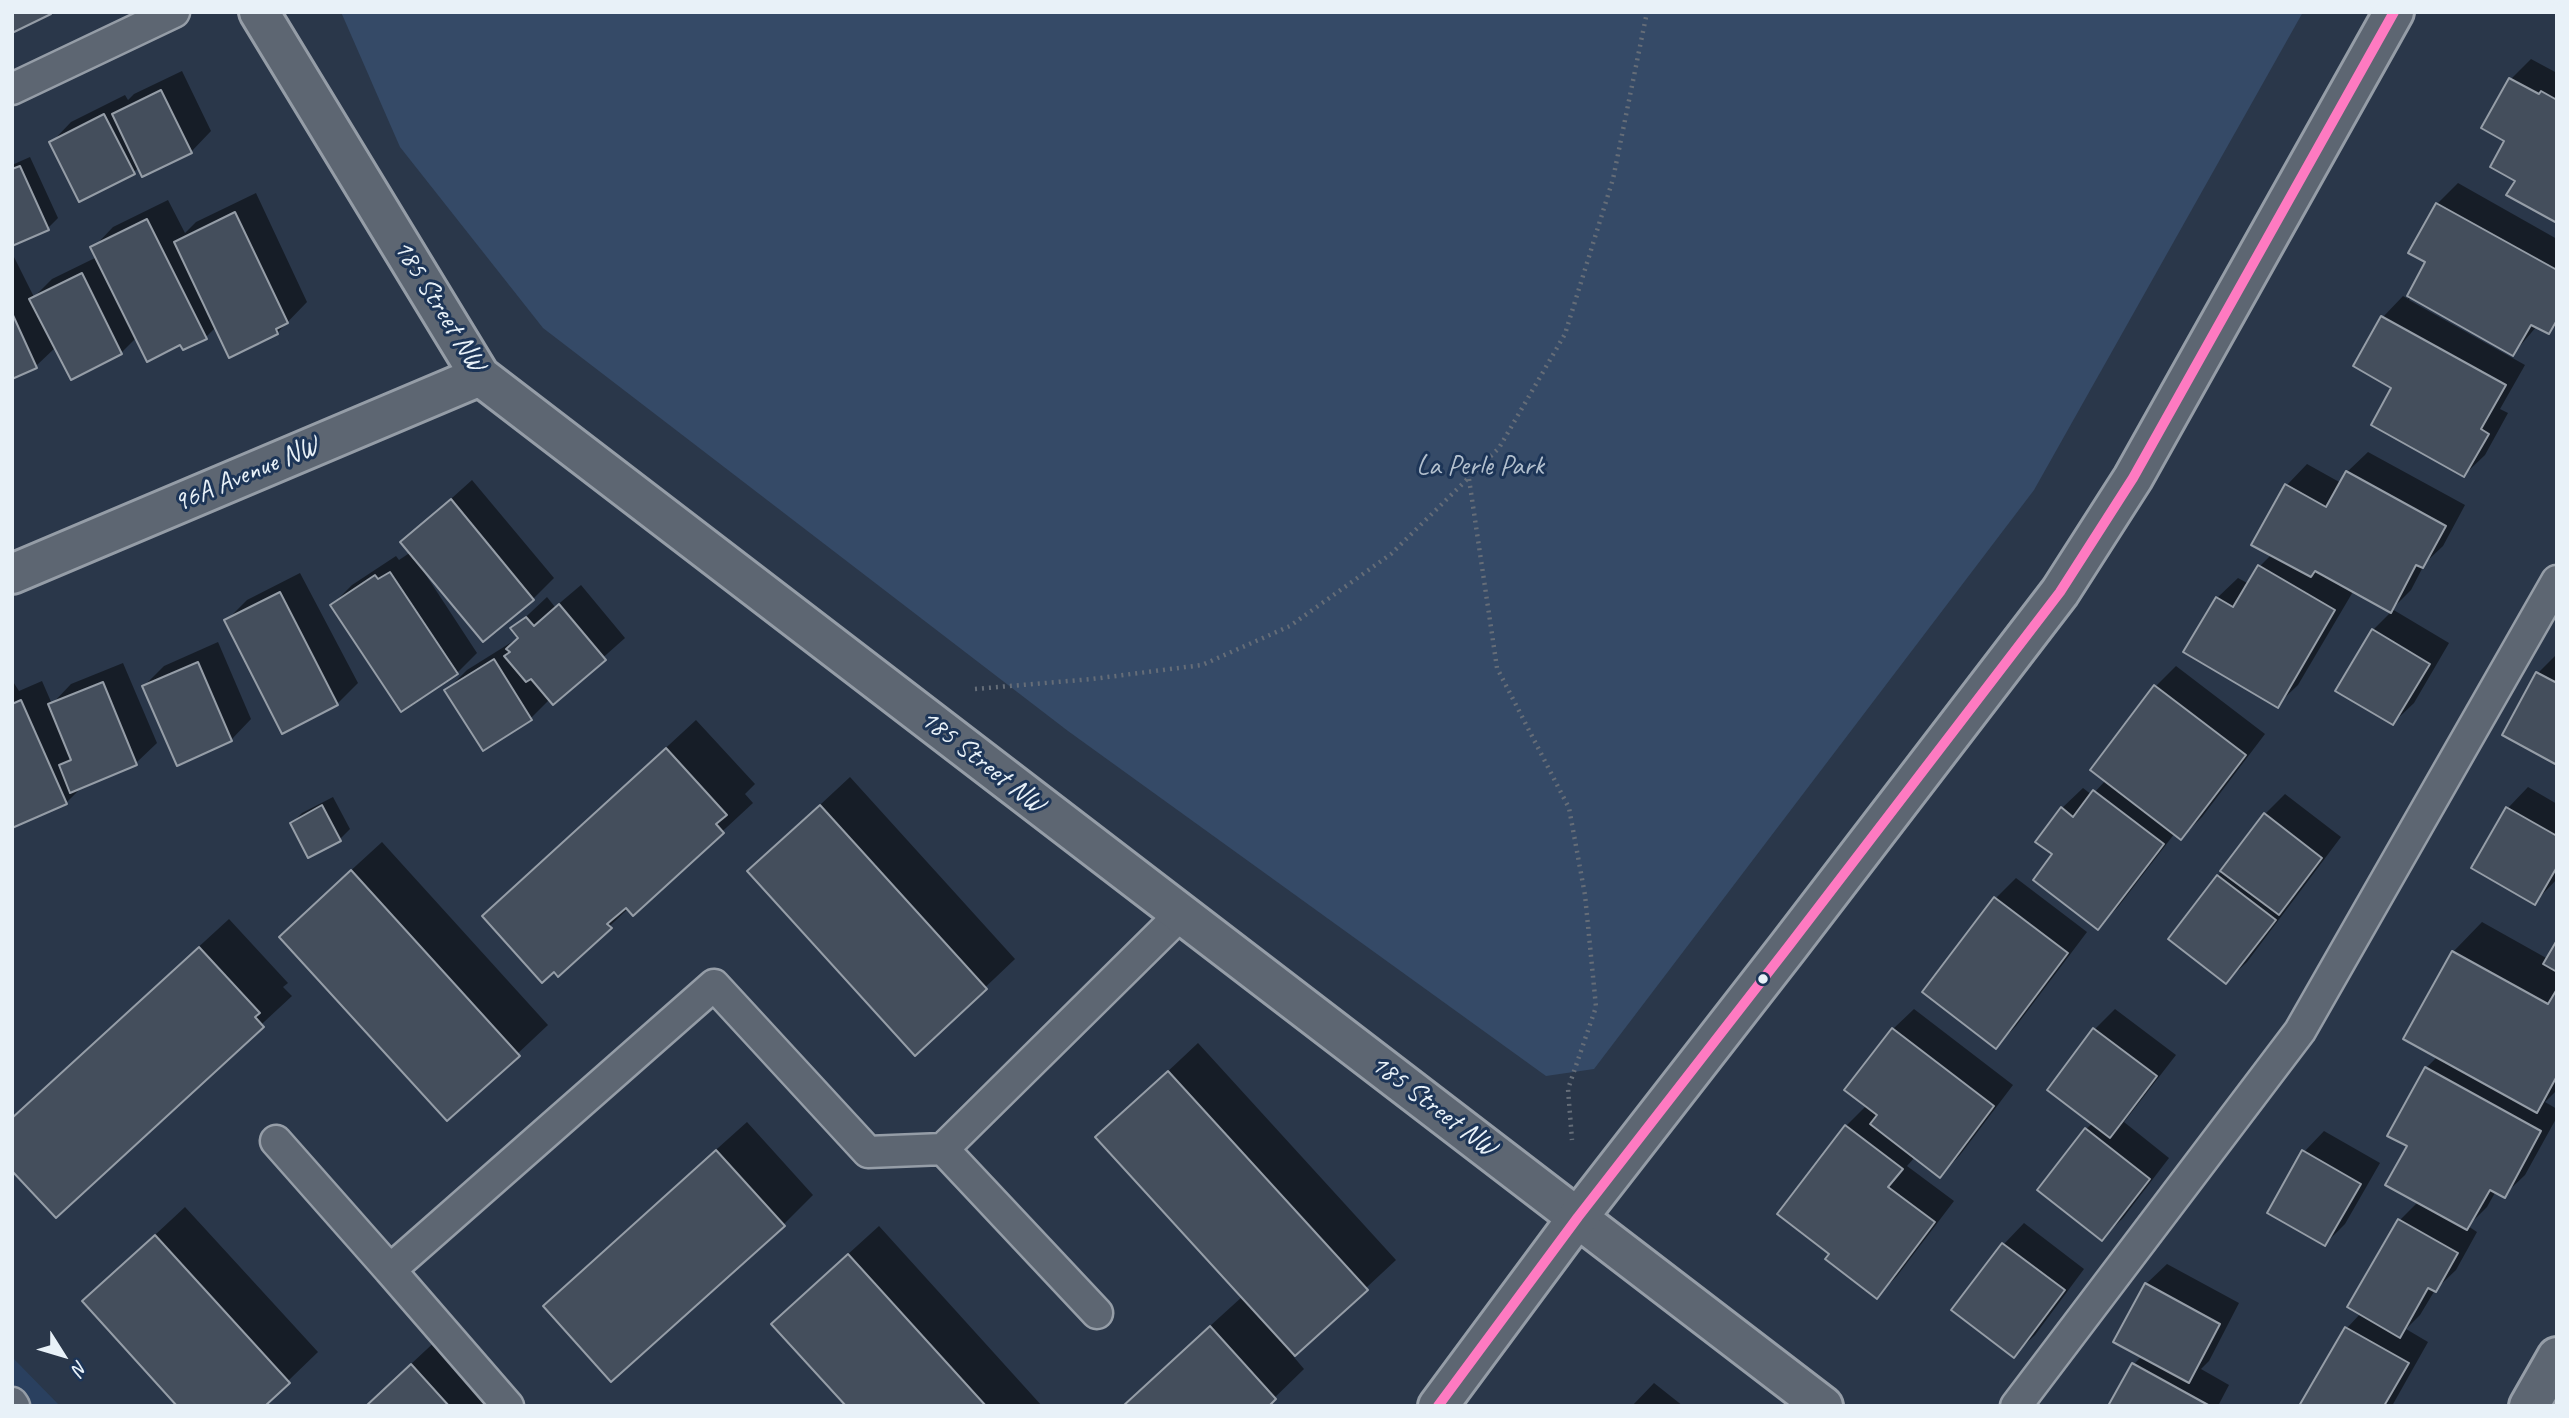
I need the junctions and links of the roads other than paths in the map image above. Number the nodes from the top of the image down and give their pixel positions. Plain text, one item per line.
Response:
1 (174, 12) edge
2 (259, 12) edge
3 (2394, 12) edge
4 (12, 89) edge
5 (480, 376) junction
6 (12, 574) edge
7 (2557, 581) edge
8 (1181, 914) junction
9 (276, 1141) dead end
10 (943, 1149) junction
11 (1578, 1217) junction
12 (390, 1270) junction
13 (1097, 1312) dead end
14 (2557, 1357) edge
15 (508, 1406) edge
16 (1438, 1406) edge
17 (1823, 1406) edge
18 (2015, 1406) edge
19 (2529, 1406) edge

1 - 4 lane
2 - 5 street, 185 Street NW
3 - 11 street
5 - 6 street, 96A Avenue NW
5 - 8 street, 185 Street NW
7 - 18 lane
8 - 10 lane
8 - 11 street, 185 Street NW
9 - 12 lane
10 - 12 lane
10 - 13 lane
11 - 16 street
11 - 17 street, 185 Street NW
12 - 15 lane
14 - 19 street

